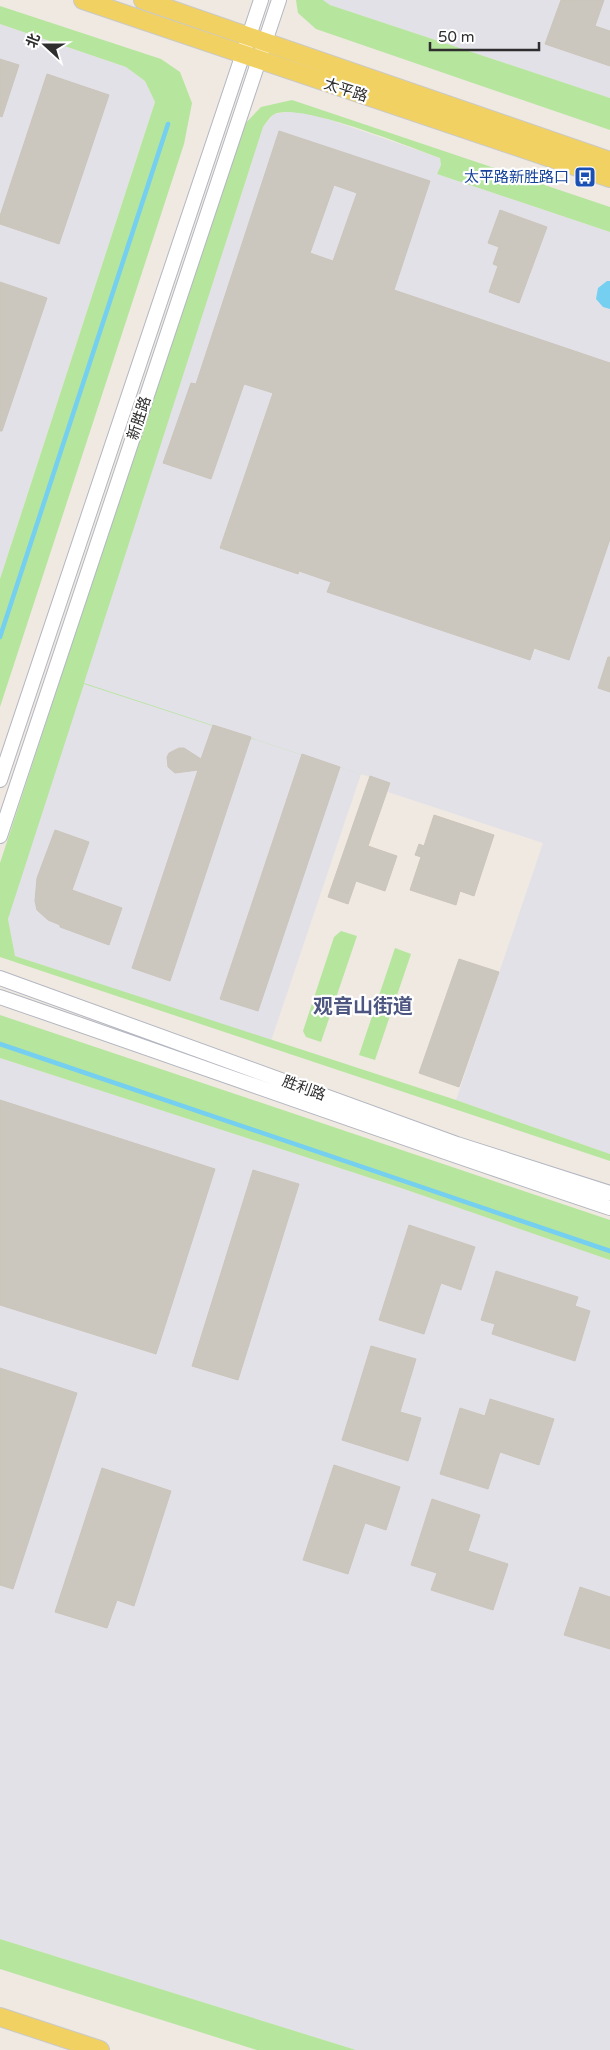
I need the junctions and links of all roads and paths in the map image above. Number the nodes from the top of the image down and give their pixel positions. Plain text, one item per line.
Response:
1 (83, 0) edge
2 (143, 0) edge
3 (261, 0) edge
4 (279, 0) edge
5 (257, 38) junction
6 (250, 58) junction
7 (610, 161) edge
8 (610, 178) edge
9 (0, 780) edge
10 (0, 836) edge
11 (0, 978) edge
12 (0, 997) edge
13 (610, 1193) edge
14 (610, 1208) edge
15 (0, 2017) edge
16 (100, 2050) edge

1 - 6 main road, 太平路
2 - 5 main road, 太平路
3 - 5 street, 新胜路
4 - 5 street, 新胜路
5 - 6 street, 新胜路
5 - 7 main road, 太平路
6 - 8 main road, 太平路
6 - 9 street, 新胜路
6 - 10 street, 新胜路
11 - 13 street, 胜利路
12 - 14 street, 胜利路
15 - 16 main road

